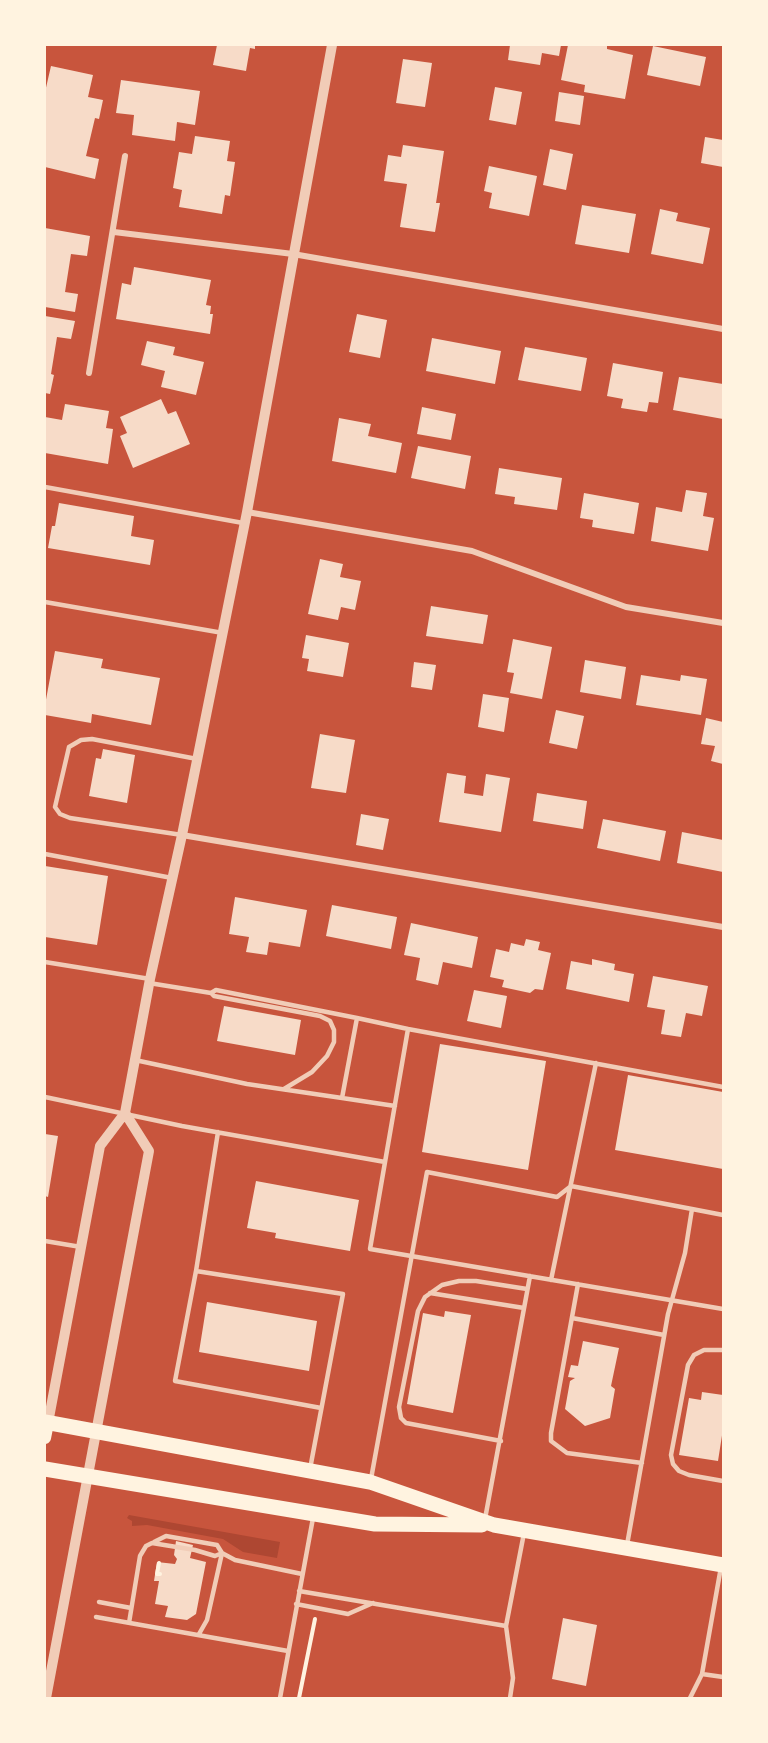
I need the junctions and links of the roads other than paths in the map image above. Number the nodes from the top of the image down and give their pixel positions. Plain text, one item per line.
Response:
1 (332, 45) edge
2 (125, 156) dead end
3 (114, 232) junction
4 (293, 254) junction
5 (723, 329) edge
6 (89, 374) dead end
7 (45, 487) edge
8 (246, 518) junction
9 (45, 602) edge
10 (723, 623) edge
11 (223, 633) junction
12 (197, 759) junction
13 (182, 835) junction
14 (45, 854) edge
15 (172, 878) junction
16 (723, 927) edge
17 (45, 962) edge
18 (150, 981) junction
19 (211, 993) junction
20 (357, 1018) junction
21 (408, 1029) junction
22 (135, 1060) junction
23 (596, 1064) junction
24 (723, 1087) edge
25 (284, 1089) junction
26 (45, 1097) edge
27 (342, 1098) junction
28 (395, 1106) junction
29 (126, 1113) junction
30 (218, 1132) junction
31 (385, 1162) junction
32 (570, 1186) junction
33 (692, 1209) junction
34 (723, 1215) edge
35 (45, 1240) edge
36 (81, 1247) junction
37 (412, 1256) junction
38 (196, 1271) junction
39 (530, 1276) junction
40 (551, 1280) junction
41 (578, 1284) junction
42 (527, 1289) junction
43 (430, 1293) junction
44 (672, 1300) junction
45 (524, 1308) junction
46 (723, 1309) edge
47 (572, 1318) junction
48 (664, 1335) junction
49 (723, 1350) edge
50 (321, 1408) junction
51 (46, 1428) edge
52 (96, 1432) junction
53 (501, 1441) junction
54 (642, 1463) junction
55 (45, 1468) edge
56 (309, 1471) junction
57 (88, 1476) junction
58 (723, 1481) edge
59 (370, 1482) junction
60 (313, 1514) junction
61 (489, 1523) junction
62 (524, 1530) junction
63 (152, 1543) junction
64 (627, 1547) junction
65 (222, 1553) junction
66 (722, 1565) edge
67 (302, 1574) junction
68 (299, 1591) junction
69 (99, 1602) dead end
70 (373, 1603) junction
71 (296, 1604) junction
72 (131, 1608) junction
73 (96, 1617) dead end
74 (129, 1623) junction
75 (506, 1626) junction
76 (199, 1634) junction
77 (288, 1651) junction
78 (702, 1674) junction
79 (723, 1677) edge
80 (46, 1698) edge
81 (280, 1698) edge
82 (510, 1698) edge
83 (690, 1698) edge

1 - 4 street
2 - 3 street
3 - 4 street
3 - 6 street
4 - 5 street
4 - 8 street
7 - 8 lane
8 - 10 street
8 - 11 street
9 - 11 lane
11 - 12 street
12 - 13 street
12 - 13 lane
13 - 15 street
13 - 16 street
14 - 15 lane
15 - 18 street
17 - 18 lane
18 - 19 lane
18 - 22 street
19 - 20 lane
19 - 25 lane
20 - 21 lane
20 - 27 lane
21 - 23 lane
21 - 28 lane
22 - 25 lane
22 - 29 street
23 - 24 lane
23 - 32 lane
25 - 27 lane
26 - 29 lane
27 - 28 lane
28 - 31 lane
29 - 30 lane
29 - 36 street
29 - 52 street
30 - 31 lane
30 - 38 lane
31 - 37 lane
32 - 33 lane
32 - 37 lane
32 - 40 lane
33 - 34 lane
33 - 44 lane
35 - 36 lane
36 - 51 street
37 - 39 lane
37 - 59 lane
38 - 50 lane
38 - 50 lane
39 - 40 lane
39 - 42 lane
40 - 41 lane
41 - 44 lane
41 - 47 lane
42 - 43 lane
42 - 45 lane
43 - 45 lane
43 - 53 lane
44 - 46 lane
44 - 48 lane
45 - 53 lane
47 - 48 lane
47 - 54 lane
48 - 54 lane
49 - 58 lane
50 - 56 lane
51 - 52 main road
52 - 56 main road
52 - 57 street
53 - 61 lane
54 - 64 lane
55 - 57 main road
56 - 59 main road
57 - 60 main road
57 - 80 street
59 - 61 main road
60 - 61 main road
60 - 67 lane
61 - 62 main road
62 - 64 main road
62 - 75 lane
63 - 65 lane
63 - 65 lane
63 - 72 lane
64 - 66 main road
65 - 67 lane
65 - 76 lane
66 - 78 lane
67 - 68 lane
68 - 70 lane
68 - 71 lane
69 - 72 lane
70 - 71 lane
70 - 75 lane
71 - 77 lane
72 - 74 lane
73 - 74 lane
74 - 76 lane
75 - 82 lane
76 - 77 lane
77 - 81 lane
78 - 79 lane
78 - 83 lane

